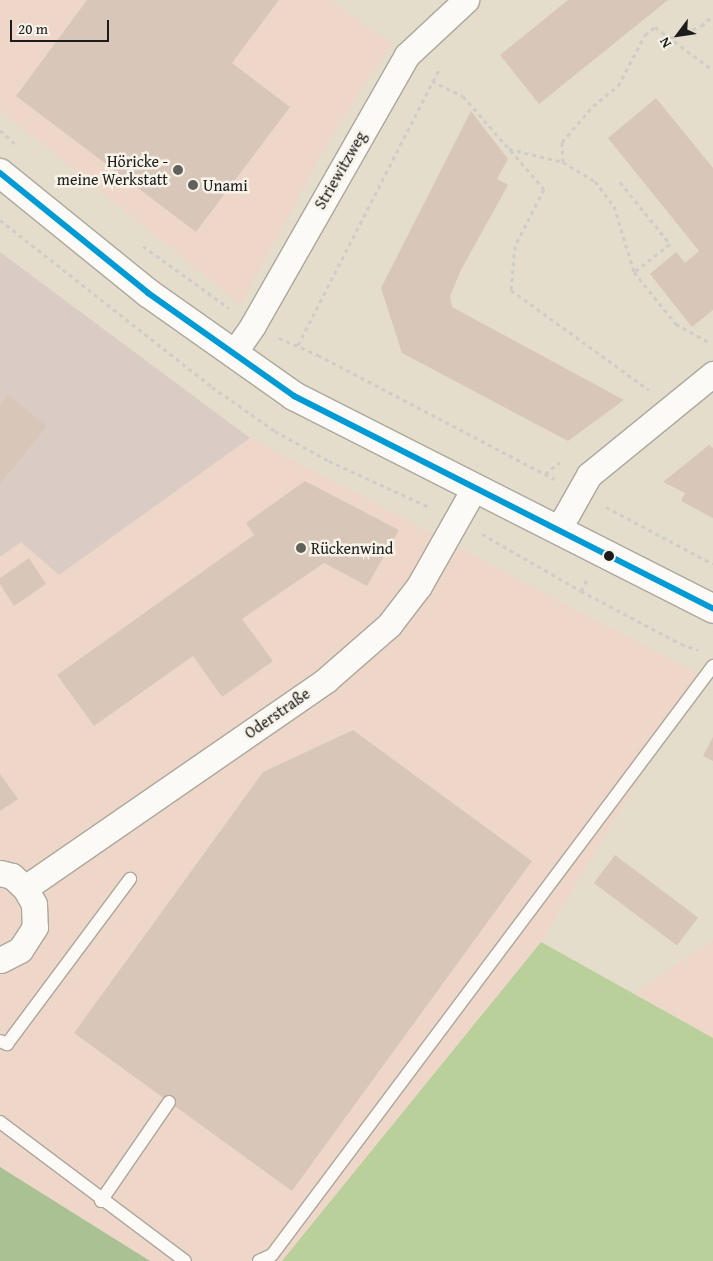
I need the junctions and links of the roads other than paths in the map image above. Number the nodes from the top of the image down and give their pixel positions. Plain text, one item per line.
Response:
1 (466, 0) edge
2 (0, 173) edge
3 (233, 354) junction
4 (713, 374) edge
5 (475, 487) junction
6 (558, 530) junction
7 (713, 610) edge
8 (713, 666) edge
9 (0, 873) edge
10 (130, 879) dead end
11 (25, 888) junction
12 (0, 960) edge
13 (0, 1041) edge
14 (168, 1102) dead end
15 (0, 1122) edge
16 (101, 1201) junction
17 (185, 1261) edge
18 (259, 1261) edge

1 - 3 street, Striewitzweg
2 - 3 main road
3 - 5 main road
4 - 6 street
5 - 6 main road
5 - 11 street, Oderstraße
6 - 7 main road
8 - 18 lane
9 - 11 street
10 - 13 lane
11 - 12 street
14 - 16 lane
15 - 16 lane
16 - 17 lane

